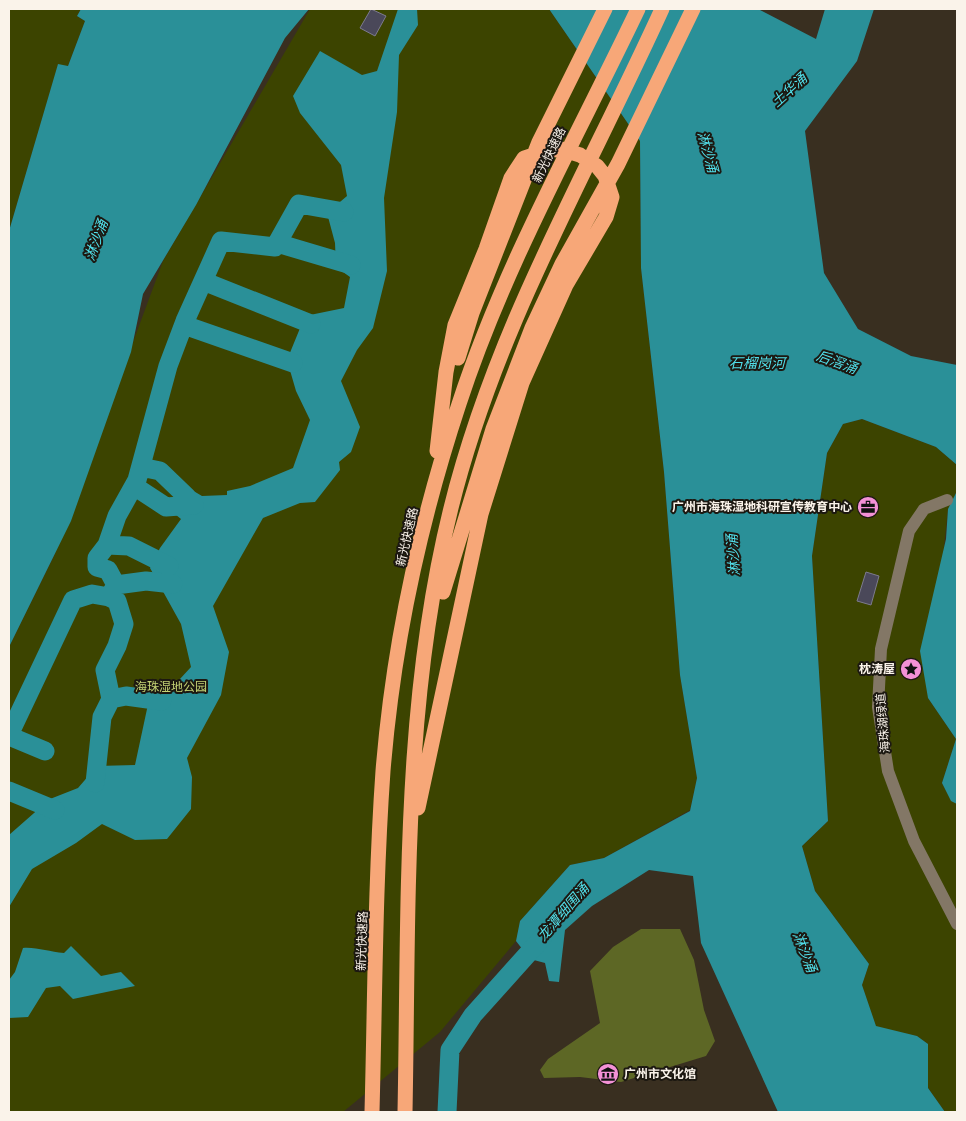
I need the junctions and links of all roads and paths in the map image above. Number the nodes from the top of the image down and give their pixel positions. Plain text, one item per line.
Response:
1 (605, 9) edge
2 (638, 9) edge
3 (662, 9) edge
4 (693, 9) edge
5 (433, 494) junction
6 (947, 500) dead end
7 (425, 648) junction
8 (410, 846) junction
9 (957, 924) edge
10 (372, 1112) edge
11 (405, 1112) edge

1 - 5 highway
2 - 5 highway, 新光快速路
3 - 7 highway
4 - 7 highway
5 - 8 highway
5 - 10 highway, 新光快速路
6 - 9 street, 海珠湖绿道
7 - 8 highway
8 - 11 highway

